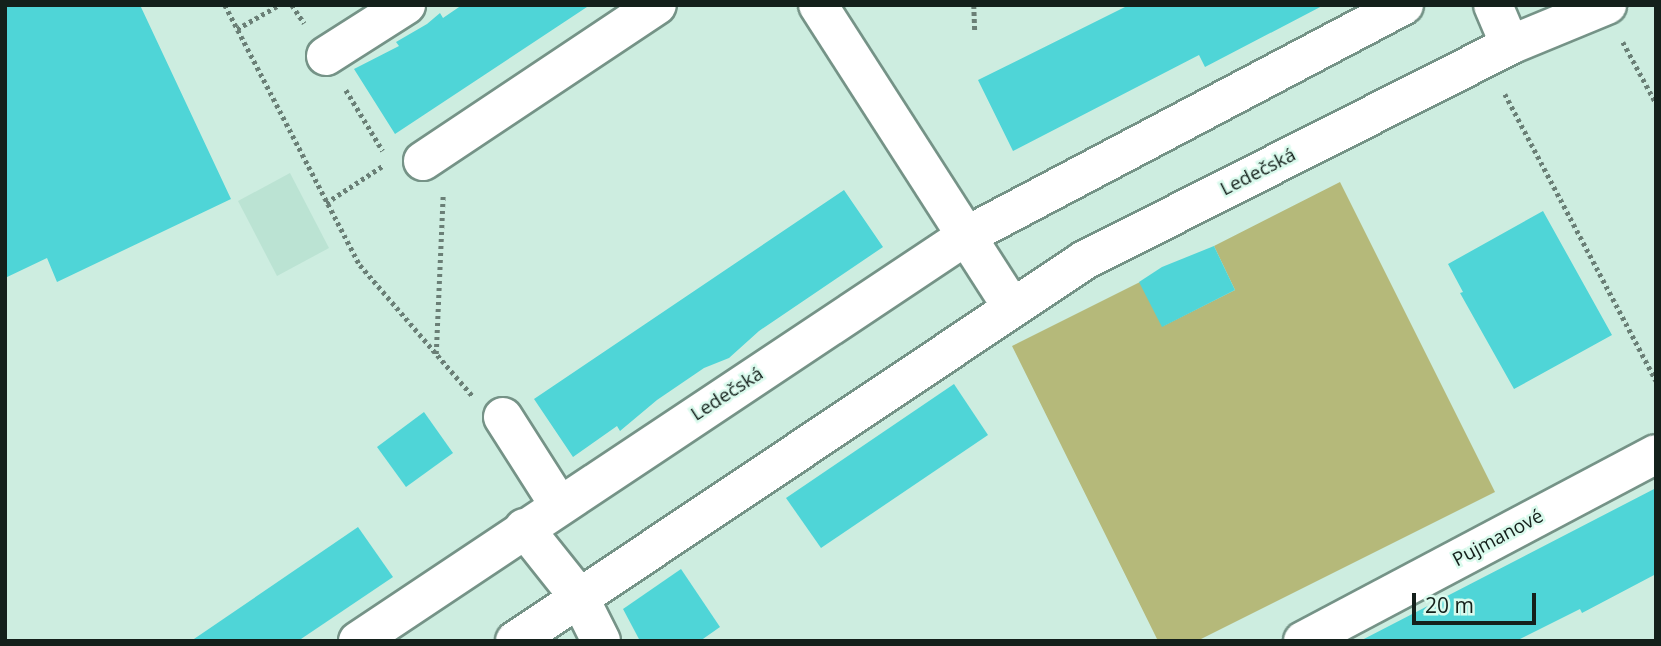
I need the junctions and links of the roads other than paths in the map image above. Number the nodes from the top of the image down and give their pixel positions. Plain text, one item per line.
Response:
1 (406, 5) edge
2 (818, 5) edge
3 (1404, 5) edge
4 (1493, 5) edge
5 (1605, 6) edge
6 (633, 12) edge
7 (1498, 51) junction
8 (326, 56) road end
9 (418, 157) road end
10 (966, 236) junction
11 (1011, 306) junction
12 (503, 417) road end
13 (1656, 454) edge
14 (559, 505) junction
15 (524, 528) junction
16 (579, 597) junction
17 (1314, 638) edge
18 (358, 641) edge
19 (515, 641) edge
20 (601, 641) edge

1 - 8 street
2 - 10 street
3 - 10 street, Ledečská
4 - 7 street
5 - 7 street, Ledečská
6 - 9 street
7 - 11 street, Ledečská
10 - 11 street
10 - 14 street, Ledečská
11 - 16 street, Ledečská
12 - 14 street
13 - 17 street, Pujmanové
14 - 15 street, Ledečská
15 - 16 street
15 - 18 street, Ledečská
16 - 19 street, Ledečská
16 - 20 street

